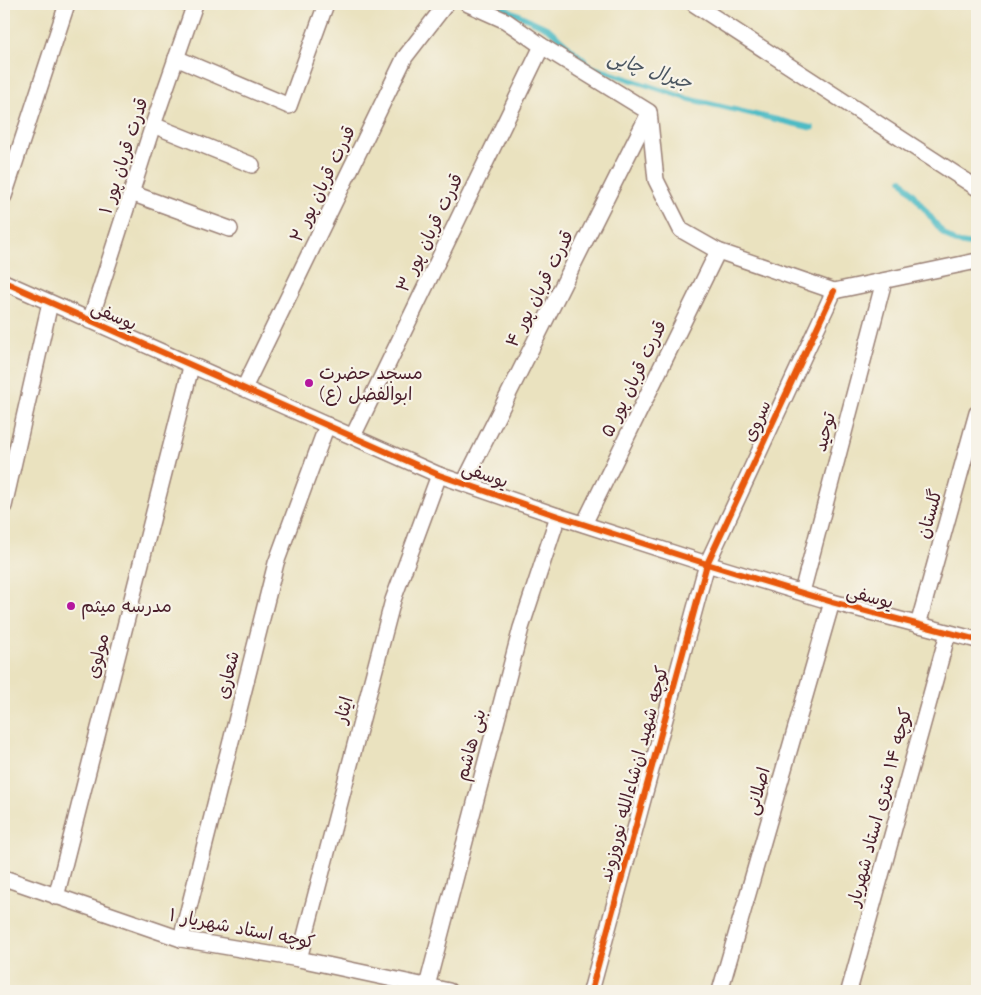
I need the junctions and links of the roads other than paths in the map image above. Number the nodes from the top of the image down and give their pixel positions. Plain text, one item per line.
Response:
1 (67, 4) edge
2 (195, 4) edge
3 (326, 4) edge
4 (446, 4) edge
5 (468, 4) edge
6 (694, 4) edge
7 (542, 46) junction
8 (176, 58) junction
9 (649, 112) junction
10 (153, 124) junction
11 (252, 165) dead end
12 (977, 188) edge
13 (131, 193) junction
14 (4, 196) edge
15 (230, 229) dead end
16 (718, 251) junction
17 (977, 261) edge
18 (884, 281) junction
19 (4, 282) edge
20 (834, 292) junction
21 (50, 303) junction
22 (90, 321) junction
23 (191, 367) junction
24 (244, 388) junction
25 (977, 413) edge
26 (327, 425) junction
27 (353, 436) junction
28 (8, 466) edge
29 (439, 475) junction
30 (464, 483) junction
31 (4, 506) edge
32 (558, 516) junction
33 (584, 524) junction
34 (707, 564) junction
35 (802, 592) junction
36 (832, 602) junction
37 (918, 625) junction
38 (948, 633) junction
39 (977, 640) edge
40 (4, 878) edge
41 (56, 897) junction
42 (181, 940) junction
43 (299, 959) junction
44 (427, 986) junction
45 (449, 991) edge
46 (591, 991) edge
47 (720, 991) edge
48 (849, 991) edge

1 - 14 street
2 - 8 street, قدرت قربان پور ۱
3 - 8 street
4 - 24 street, قدرت قربان پور ۲
5 - 7 street
6 - 12 street
7 - 9 street
7 - 27 street, قدرت قربان پور ۳
8 - 10 street, قدرت قربان پور ۱
9 - 16 street
9 - 30 street, قدرت قربان پور ۴
10 - 11 street
10 - 13 street, قدرت قربان پور ۱
13 - 15 street
13 - 22 street, قدرت قربان پور ۱
16 - 20 street
16 - 33 street, قدرت قربان پور ۵
17 - 18 street
18 - 20 street
18 - 35 street, توحید
19 - 21 street, یوسفی
20 - 34 street, سروی
21 - 22 street, یوسفی
21 - 28 street
22 - 23 street, یوسفی
23 - 24 street, یوسفی
23 - 41 street, مولوی
24 - 26 street, یوسفی
25 - 37 street, گلستان
26 - 27 street, یوسفی
26 - 42 street, شعاری
27 - 29 street, یوسفی
28 - 31 street
29 - 30 street, یوسفی
29 - 43 street, ایثار
30 - 32 street, یوسفی
32 - 33 street, یوسفی
32 - 44 street, بنی هاشم
33 - 34 street, یوسفی
34 - 35 street, یوسفی
34 - 46 street, کوچه شهید ان‌شاءالله نوروزوند
35 - 36 street, یوسفی
36 - 37 street, یوسفی
36 - 47 street, اصلانی
37 - 38 street, یوسفی
38 - 39 street, یوسفی
38 - 48 street, کوچه ۱۴ متری استاد شهریار
40 - 41 street, کوچه استاد شهریار ۱
41 - 42 street, کوچه استاد شهریار ۱
42 - 43 street, کوچه استاد شهریار ۱
43 - 44 street, کوچه استاد شهریار ۱
44 - 45 street, کوچه استاد شهریار ۱

